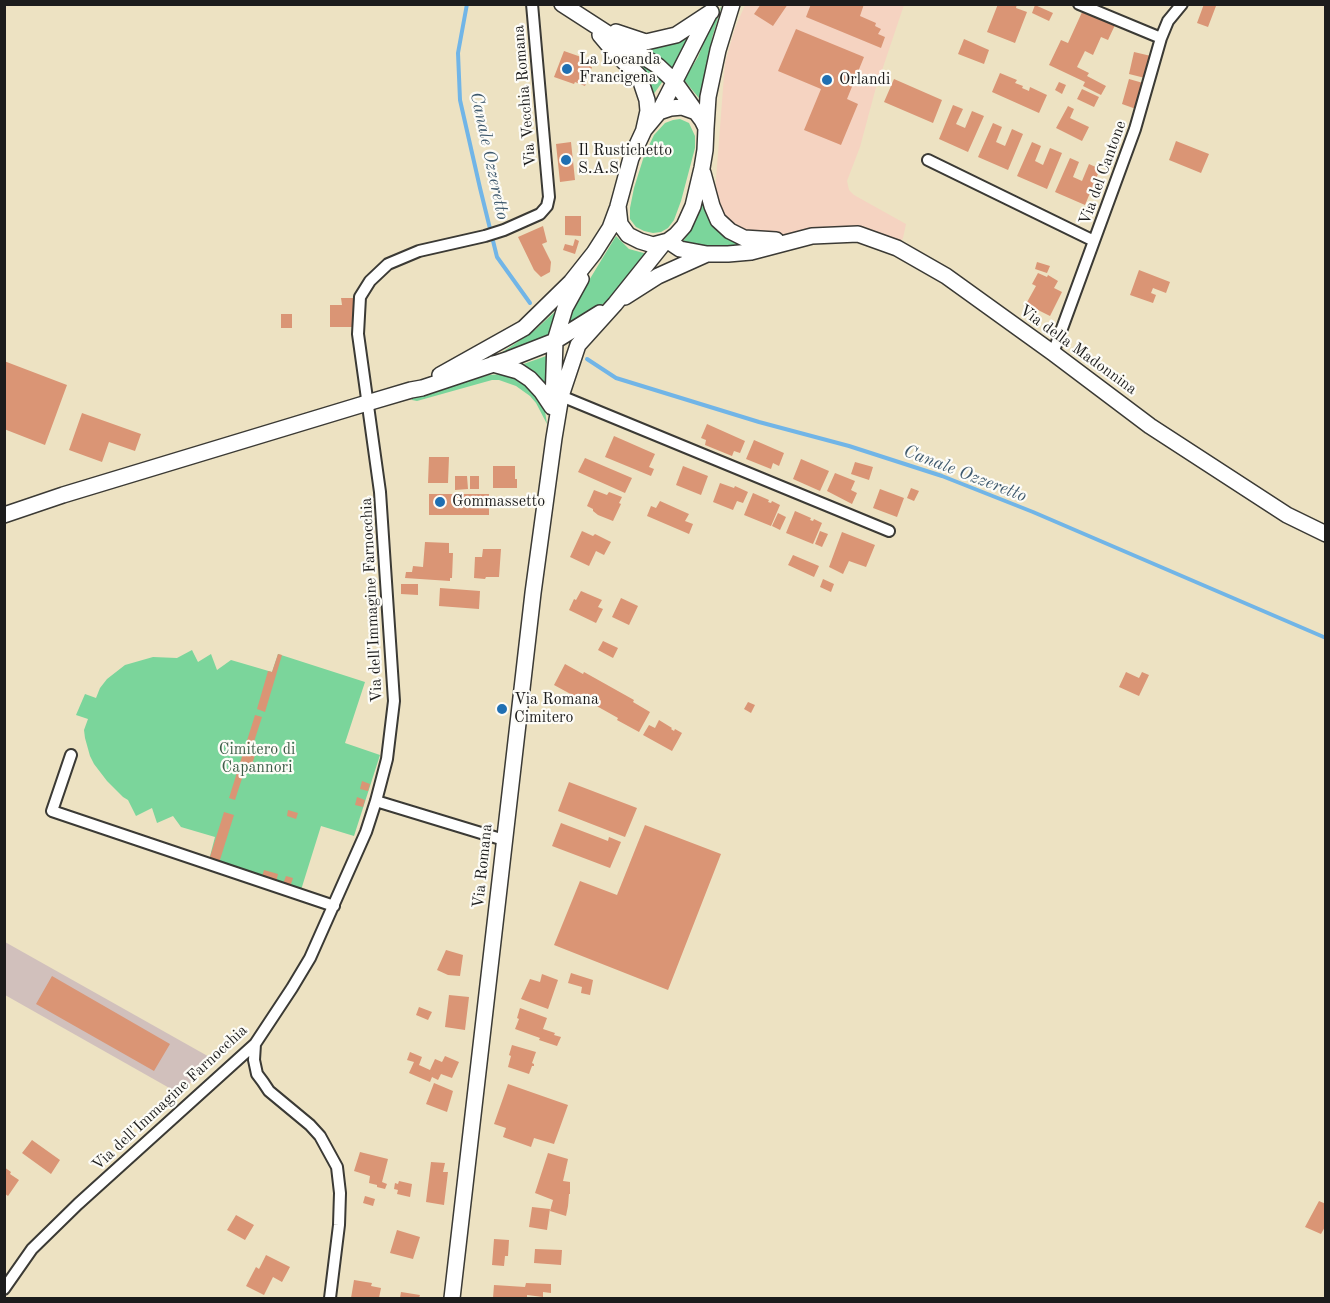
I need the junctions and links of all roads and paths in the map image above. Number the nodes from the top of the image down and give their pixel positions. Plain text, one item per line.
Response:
1 (532, 4) edge
2 (562, 4) edge
3 (732, 4) edge
4 (1079, 4) edge
5 (1182, 4) edge
6 (714, 8) edge
7 (588, 21) junction
8 (1161, 39) junction
9 (674, 81) junction
10 (659, 112) junction
11 (696, 112) junction
12 (706, 128) junction
13 (644, 130) junction
14 (928, 160) dead end
15 (702, 168) junction
16 (548, 185) joint
17 (618, 206) junction
18 (797, 240) junction
19 (1094, 241) junction
20 (665, 243) junction
21 (594, 253) junction
22 (707, 254) junction
23 (615, 304) junction
24 (555, 341) junction
25 (1053, 353) junction
26 (493, 364) junction
27 (411, 390) junction
28 (557, 402) junction
29 (367, 403) junction
30 (4, 515) edge
31 (889, 531) dead end
32 (1326, 534) edge
33 (71, 754) dead end
34 (376, 801) junction
35 (504, 840) junction
36 (334, 906) junction
37 (255, 1044) junction
38 (4, 1289) edge
39 (330, 1299) edge
40 (452, 1299) edge

1 - 16 street, Via Vecchia Romana
2 - 7 street
3 - 12 street
4 - 8 street
5 - 8 street, Via del Cantone
6 - 7 street
6 - 9 street
7 - 9 street
7 - 13 street
8 - 19 street, Via del Cantone
9 - 10 street
9 - 11 street
10 - 11 street
10 - 13 street
11 - 12 street
12 - 15 street
13 - 17 street
14 - 19 street
15 - 18 street
15 - 20 street
16 - 29 street, Via dell'Immagine Farnocchia
17 - 20 street
17 - 21 street
18 - 22 street
18 - 25 street, Via della Madonnina
19 - 25 street, Via del Cantone
20 - 22 street
20 - 23 street
21 - 24 street
21 - 27 street
22 - 23 street
23 - 24 street
23 - 28 street
24 - 26 street
24 - 28 street
25 - 32 street, Via della Madonnina
26 - 27 street
26 - 28 street
27 - 29 street
28 - 31 street
28 - 35 street, Via Romana
29 - 30 street
29 - 34 street, Via dell'Immagine Farnocchia
33 - 36 street
34 - 35 street
34 - 36 street, Via dell'Immagine Farnocchia
35 - 40 street, Via Romana
36 - 37 street, Via dell'Immagine Farnocchia
37 - 38 street, Via dell'Immagine Farnocchia
37 - 39 street

